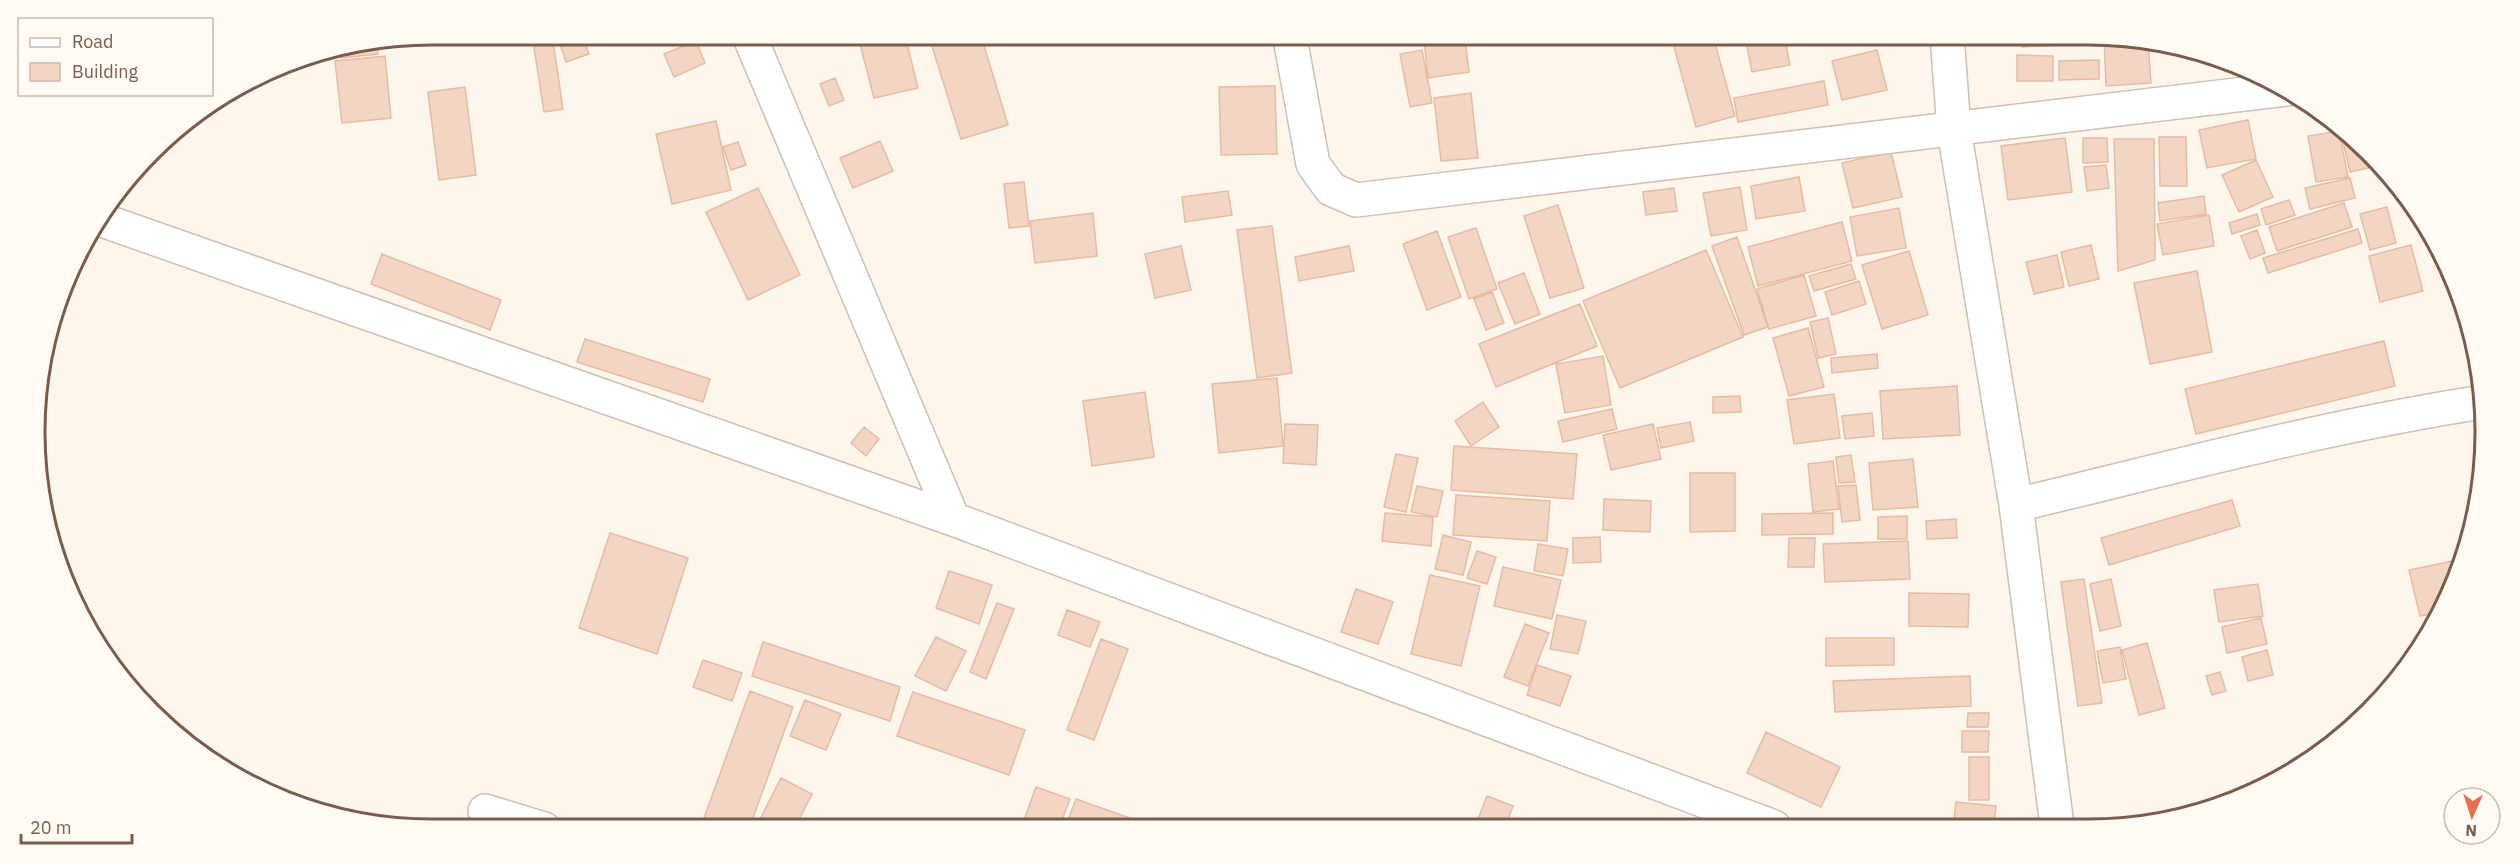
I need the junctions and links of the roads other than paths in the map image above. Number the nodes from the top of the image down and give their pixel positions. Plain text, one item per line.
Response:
1 (752, 45) edge
2 (1291, 45) edge
3 (1948, 45) edge
4 (2270, 91) edge
5 (1954, 130) junction
6 (107, 222) edge
7 (2474, 403) edge
8 (2016, 505) junction
9 (953, 519) junction
10 (485, 811) dead end
11 (511, 819) edge
12 (1753, 819) edge
13 (2057, 819) edge

1 - 9 street
2 - 5 street
3 - 5 street
4 - 5 street
5 - 8 street
6 - 9 street
7 - 8 street
8 - 13 street
9 - 12 street
10 - 11 street

